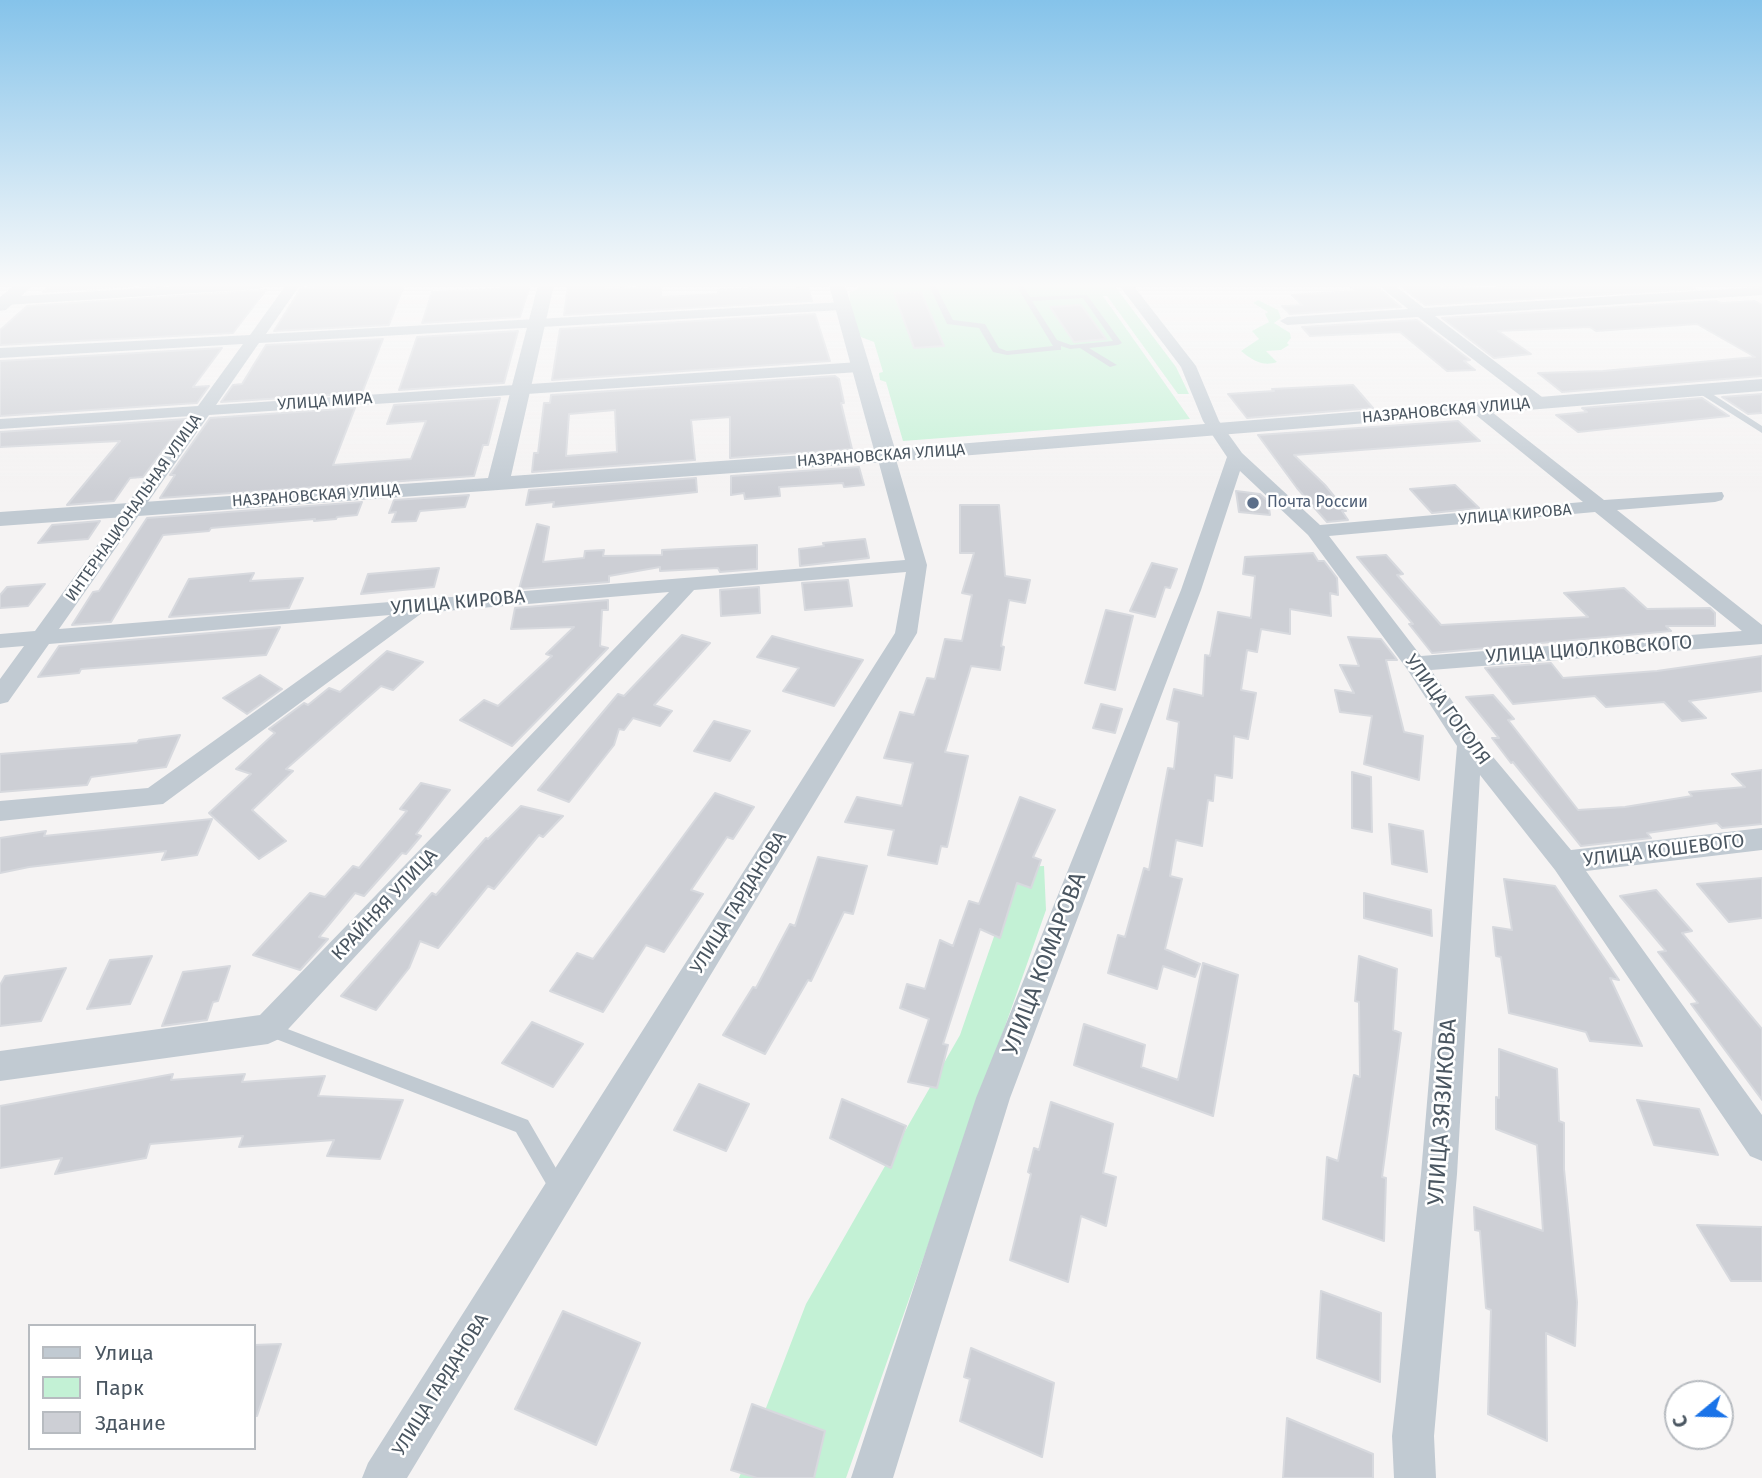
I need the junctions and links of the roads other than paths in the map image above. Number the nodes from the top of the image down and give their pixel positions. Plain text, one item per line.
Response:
1 (244, 354) edge
2 (530, 354) edge
3 (855, 354) edge
4 (1095, 354) edge
5 (1179, 354) edge
6 (1475, 354) edge
7 (1113, 365) dead end
8 (859, 367) junction
9 (1762, 385) edge
10 (522, 389) junction
11 (1700, 390) junction
12 (1540, 403) junction
13 (1477, 408) junction
14 (204, 411) junction
15 (0, 424) edge
16 (1217, 429) junction
17 (1762, 430) edge
18 (886, 456) junction
19 (1236, 457) junction
20 (498, 483) junction
21 (1715, 496) dead end
22 (1603, 508) junction
23 (133, 509) junction
24 (0, 519) edge
25 (1315, 531) junction
26 (917, 565) junction
27 (688, 584) junction
28 (417, 606) junction
29 (1762, 636) edge
30 (42, 637) junction
31 (0, 641) edge
32 (1415, 664) junction
33 (0, 696) edge
34 (1469, 745) junction
35 (0, 811) edge
36 (1762, 839) edge
37 (1565, 862) junction
38 (268, 1029) junction
39 (0, 1066) edge
40 (1762, 1144) edge
41 (560, 1192) junction
42 (383, 1478) edge
43 (873, 1478) edge
44 (1415, 1478) edge

1 - 14 street, ИНТЕРНАЦИОНАЛЬНАЯ УЛИЦА
2 - 10 street
3 - 8 street, УЛИЦА ГАРДАНОВА
4 - 7 lane
5 - 16 street, УЛИЦА ГОГОЛЯ
6 - 12 street
8 - 10 street, УЛИЦА МИРА
8 - 18 street, УЛИЦА ГАРДАНОВА
9 - 11 street, НАЗРАНОВСКАЯ УЛИЦА
10 - 14 street, УЛИЦА МИРА
10 - 20 street
11 - 12 street, НАЗРАНОВСКАЯ УЛИЦА
11 - 17 lane
12 - 13 street, НАЗРАНОВСКАЯ УЛИЦА
13 - 16 street, НАЗРАНОВСКАЯ УЛИЦА
13 - 22 street
14 - 15 street, УЛИЦА МИРА
14 - 23 street, ИНТЕРНАЦИОНАЛЬНАЯ УЛИЦА
16 - 18 street, НАЗРАНОВСКАЯ УЛИЦА
16 - 19 street, УЛИЦА ГОГОЛЯ
18 - 20 street, НАЗРАНОВСКАЯ УЛИЦА
18 - 26 street, УЛИЦА ГАРДАНОВА
19 - 25 street, УЛИЦА ГОГОЛЯ
19 - 43 street, УЛИЦА КОМАРОВА
20 - 23 street, НАЗРАНОВСКАЯ УЛИЦА
21 - 22 street, УЛИЦА КИРОВА
22 - 25 street, УЛИЦА КИРОВА
22 - 29 street
23 - 24 street, НАЗРАНОВСКАЯ УЛИЦА
23 - 30 street, ИНТЕРНАЦИОНАЛЬНАЯ УЛИЦА
25 - 32 street, УЛИЦА ГОГОЛЯ
26 - 27 street, УЛИЦА КИРОВА
26 - 41 street, УЛИЦА ГАРДАНОВА
27 - 28 street, УЛИЦА КИРОВА
27 - 38 street, КРАЙНЯЯ УЛИЦА
28 - 30 street, УЛИЦА КИРОВА
28 - 35 street
29 - 32 street, УЛИЦА ЦИОЛКОВСКОГО
30 - 31 street, УЛИЦА КИРОВА
30 - 33 street, ИНТЕРНАЦИОНАЛЬНАЯ УЛИЦА
32 - 34 street, УЛИЦА ГОГОЛЯ
34 - 37 street, УЛИЦА ГОГОЛЯ
34 - 44 street, УЛИЦА ЗЯЗИКОВА
36 - 37 street, УЛИЦА КОШЕВОГО
37 - 40 street, УЛИЦА ГОГОЛЯ
38 - 39 street
38 - 41 lane
41 - 42 street, УЛИЦА ГАРДАНОВА

